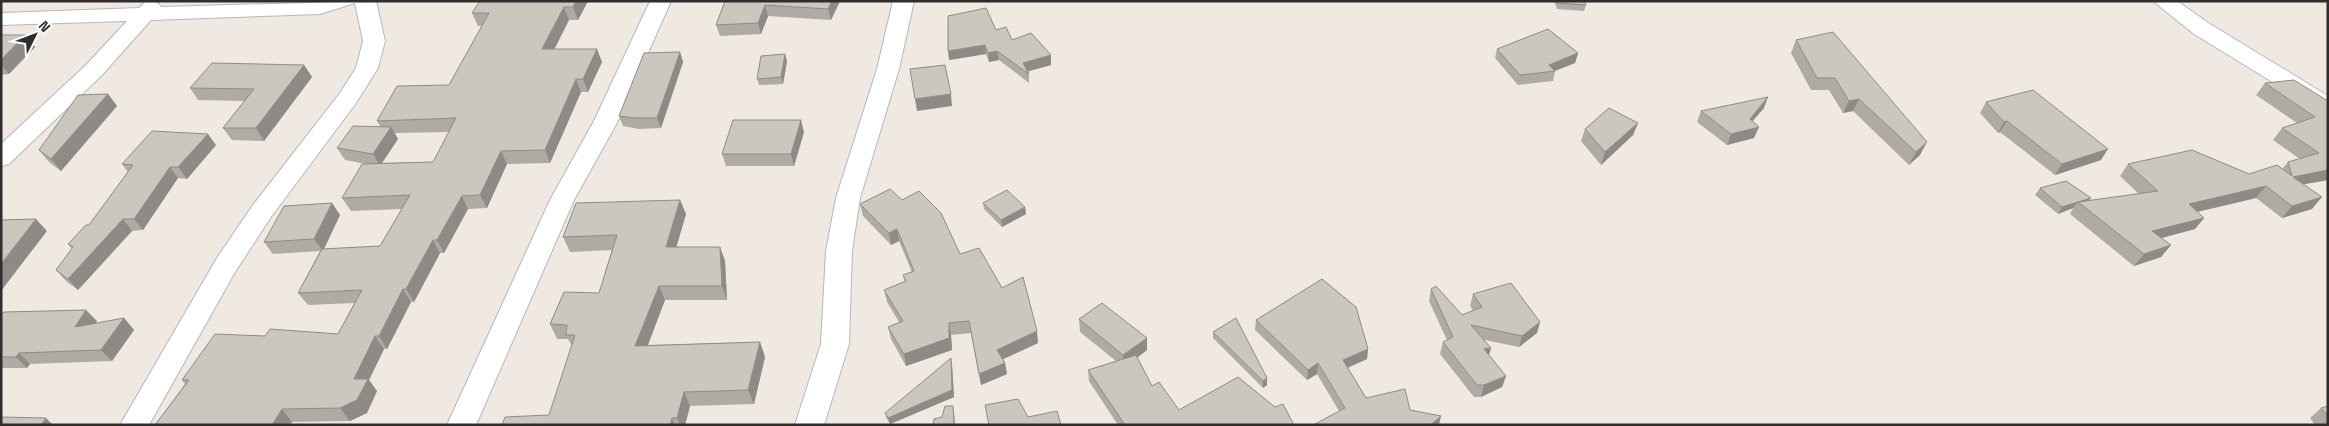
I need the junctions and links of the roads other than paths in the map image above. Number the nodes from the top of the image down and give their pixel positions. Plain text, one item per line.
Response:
1 (346, 1) edge
2 (365, 1) edge
3 (661, 1) edge
4 (904, 1) edge
5 (2163, 1) edge
6 (150, 8) edge
7 (1, 19) edge
8 (2328, 106) edge
9 (1, 158) edge
10 (134, 425) edge
11 (461, 425) edge
12 (809, 425) edge

1 - 6 street
2 - 10 street
3 - 11 street
4 - 12 street
5 - 8 street
6 - 7 street
6 - 9 street

